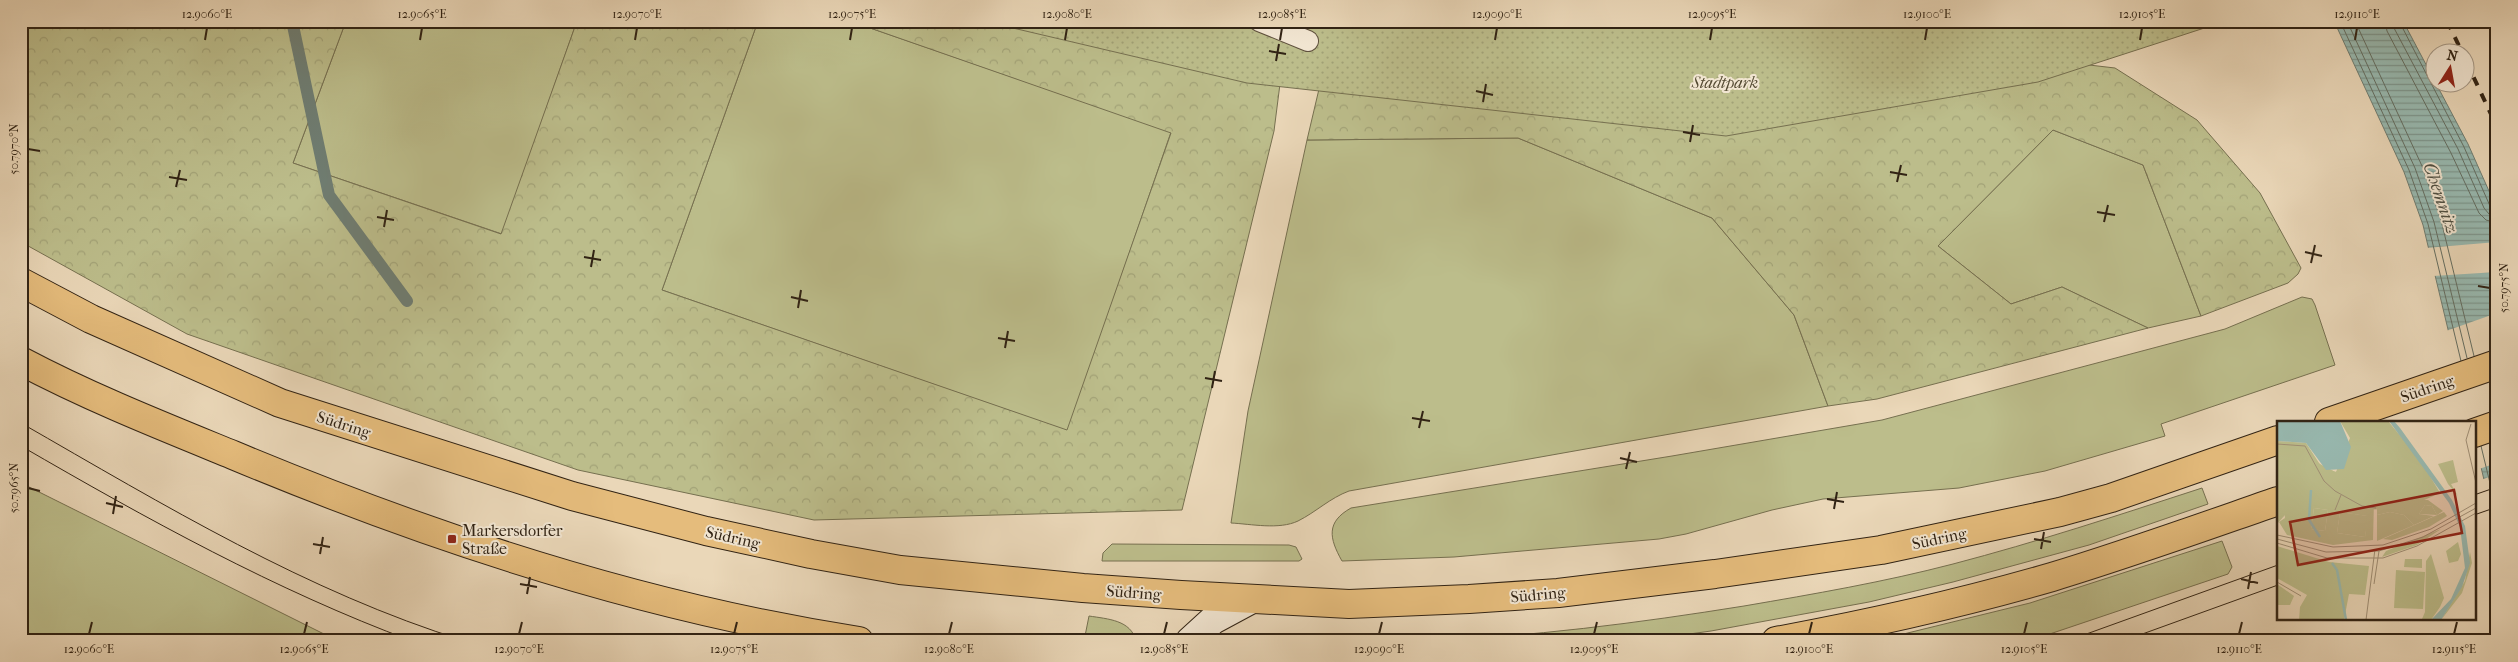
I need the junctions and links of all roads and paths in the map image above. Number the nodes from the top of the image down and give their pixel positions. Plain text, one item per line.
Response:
1 (1259, 21) edge
2 (1308, 41) dead end
3 (21, 282) edge
4 (21, 361) edge
5 (2497, 364) edge
6 (2332, 421) edge
7 (2497, 425) edge
8 (2476, 432) edge
9 (2277, 440) edge
10 (2277, 501) edge
11 (1181, 595) junction
12 (1252, 599) junction
13 (1220, 631) edge
14 (859, 641) edge
15 (1190, 641) edge
16 (1776, 641) edge

1 - 2 lane
3 - 11 main road, Südring
4 - 14 main road
5 - 6 main road, Südring
7 - 8 main road
9 - 12 main road, Südring
10 - 16 main road
11 - 12 main road, Südring
11 - 13 main road
12 - 13 main road
13 - 15 main road

